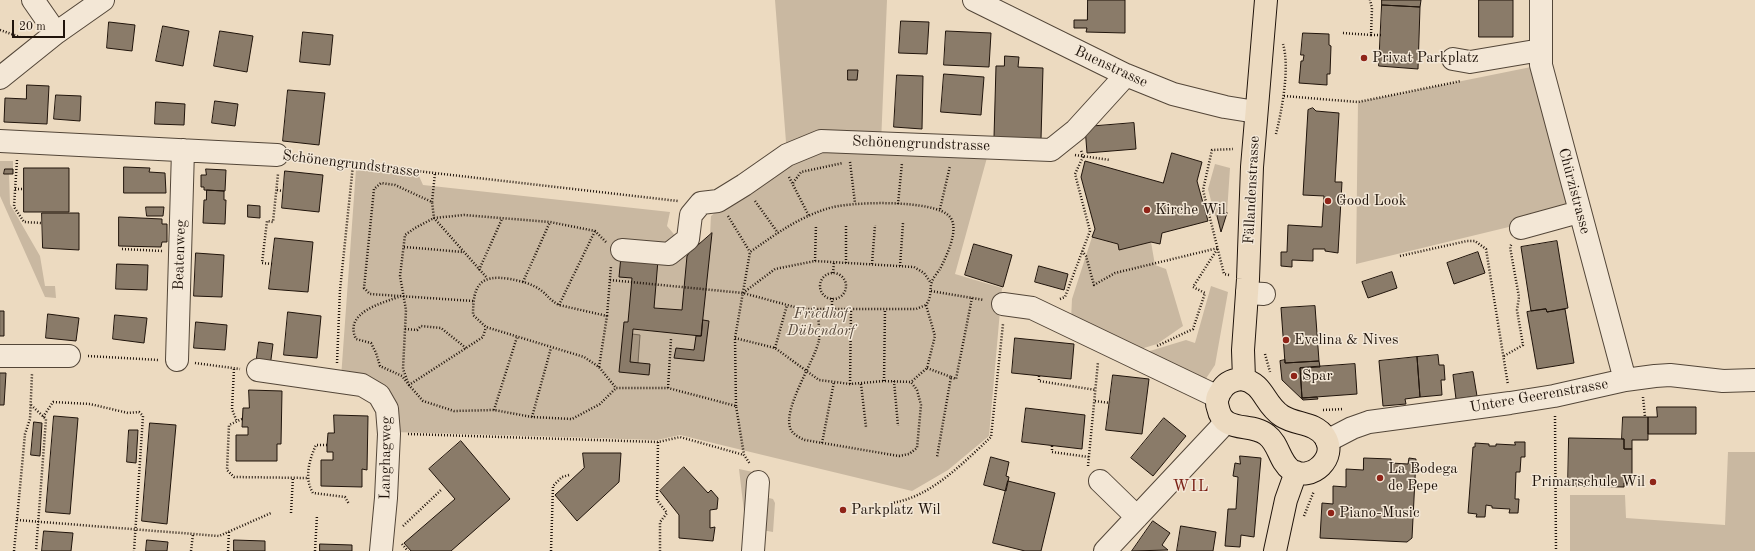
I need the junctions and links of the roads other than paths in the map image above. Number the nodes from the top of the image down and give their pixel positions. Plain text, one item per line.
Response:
1 (33, 0) edge
2 (103, 0) edge
3 (974, 0) edge
4 (1266, 0) edge
5 (1541, 0) edge
6 (56, 33) junction
7 (1541, 50) junction
8 (1453, 59) dead end
9 (1126, 75) junction
10 (0, 78) edge
11 (1256, 112) junction
12 (9, 141) edge
13 (182, 150) junction
14 (278, 155) road end
15 (1579, 212) junction
16 (1518, 233) road end
17 (613, 251) road end
18 (1004, 304) road end
19 (0, 356) edge
20 (69, 356) dead end
21 (177, 360) dead end
22 (258, 370) dead end
23 (1244, 379) junction
24 (1625, 380) junction
25 (1755, 380) edge
26 (1218, 397) junction
27 (1226, 422) junction
28 (1327, 441) junction
29 (1296, 472) junction
30 (1094, 475) road end
31 (758, 482) dead end
32 (1137, 517) junction
33 (381, 551) edge
34 (753, 551) edge
35 (1105, 551) edge
36 (1275, 551) edge

1 - 6 street
2 - 6 street
3 - 9 street, Buenstrasse
4 - 11 main road, Fällandenstrasse
5 - 7 street, Chürzistrasse
6 - 10 street
7 - 8 street
7 - 15 street, Chürzistrasse
9 - 11 street, Buenstrasse
9 - 17 street, Schönengrundstrasse
11 - 23 main road, Fällandenstrasse
12 - 13 street, Schönengrundstrasse
13 - 14 street, Schönengrundstrasse
13 - 21 street, Beatenweg
15 - 16 street
15 - 24 street, Chürzistrasse
18 - 26 street
19 - 20 street
22 - 33 street, Langhagweg
23 - 26 main road
23 - 28 main road
24 - 25 street, Untere Geerenstrasse
24 - 28 street, Untere Geerenstrasse
26 - 27 main road
27 - 29 main road
27 - 32 street
28 - 29 main road
29 - 36 main road
30 - 32 street
31 - 34 street
32 - 35 street

